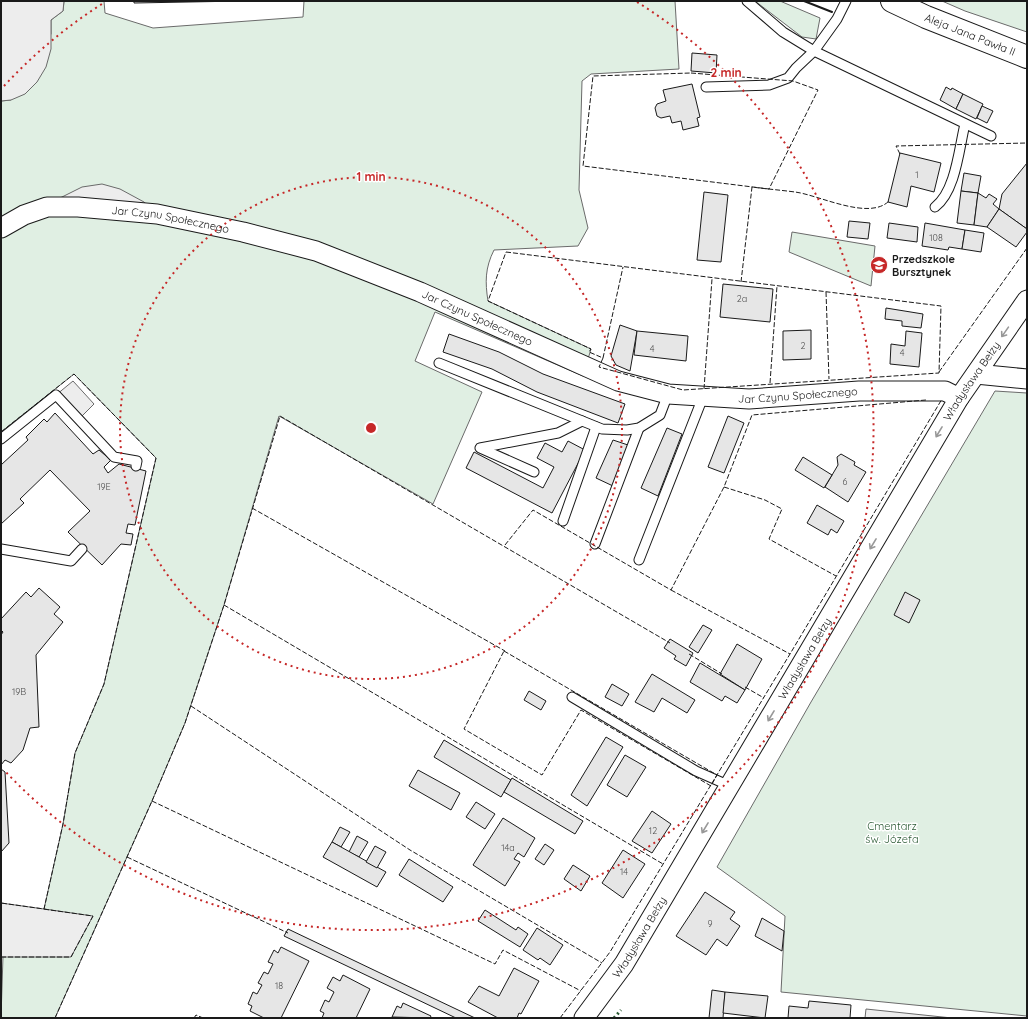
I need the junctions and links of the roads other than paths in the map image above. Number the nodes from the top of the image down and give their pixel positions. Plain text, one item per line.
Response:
1 (747, 1) edge
2 (846, 1) edge
3 (892, 1) edge
4 (814, 51) junction
5 (1027, 57) edge
6 (706, 87) dead end
7 (964, 124) junction
8 (991, 136) dead end
9 (935, 207) dead end
10 (1, 228) edge
11 (1027, 300) edge
12 (439, 363) dead end
13 (976, 374) junction
14 (1027, 379) edge
15 (668, 394) junction
16 (703, 397) junction
17 (959, 398) junction
18 (582, 421) junction
19 (596, 427) junction
20 (639, 428) junction
21 (1, 438) edge
22 (136, 466) dead end
23 (534, 472) dead end
24 (562, 521) dead end
25 (595, 544) dead end
26 (1, 549) edge
27 (82, 549) dead end
28 (639, 560) dead end
29 (572, 697) dead end
30 (730, 786) junction
31 (584, 1018) edge

1 - 4 lane
2 - 4 lane
3 - 5 main road, Aleja Jana Pawła II
4 - 6 lane
4 - 7 lane
7 - 8 lane
7 - 9 lane
10 - 15 street, Jar Czynu Społecznego
11 -> 13 street, Władysława Bełzy
12 - 18 lane
13 - 14 street
13 - 17 street, Władysława Bełzy
15 - 16 street, Jar Czynu Społecznego
15 - 20 lane
16 - 17 street, Jar Czynu Społecznego
16 - 28 lane
17 -> 30 street, Władysława Bełzy
18 - 19 lane
18 - 23 lane
19 - 20 lane
19 - 24 lane
20 - 25 lane
21 - 22 lane
26 - 27 lane
29 - 30 lane
30 -> 31 street, Władysława Bełzy

